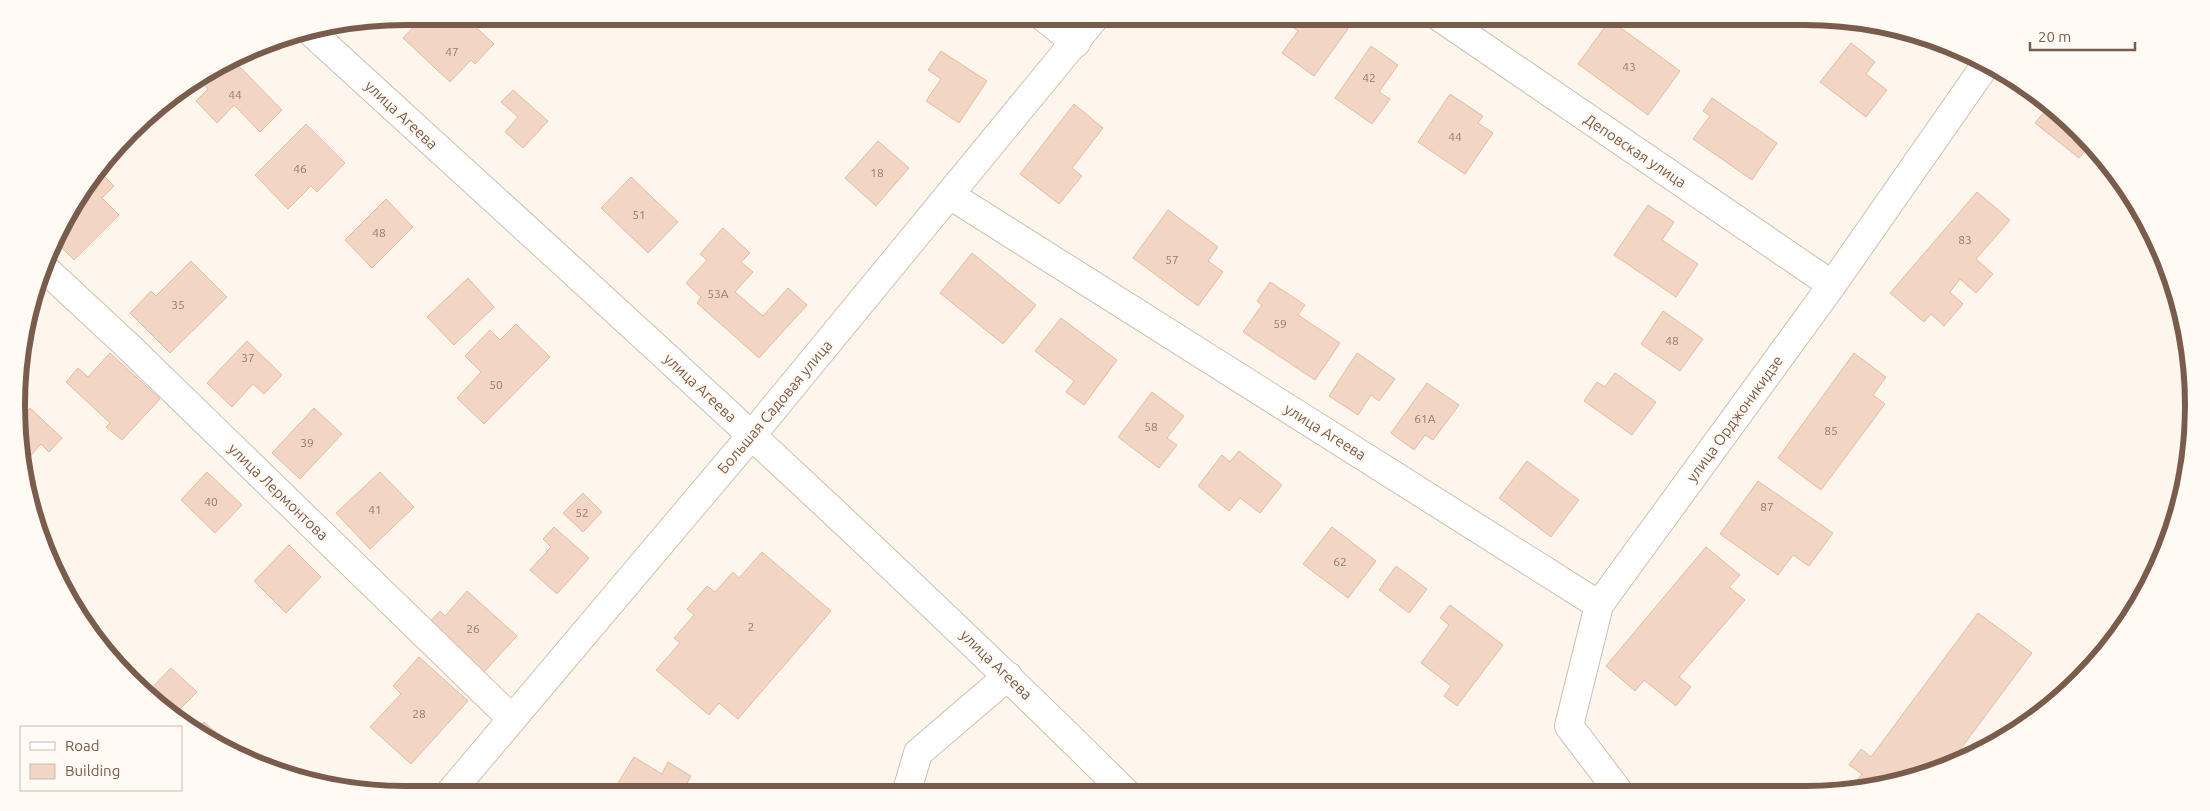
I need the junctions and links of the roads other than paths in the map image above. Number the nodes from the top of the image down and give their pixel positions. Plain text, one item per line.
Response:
1 (1053, 25) edge
2 (1089, 25) edge
3 (1451, 25) edge
4 (315, 36) edge
5 (1076, 43) junction
6 (1983, 69) edge
7 (950, 195) junction
8 (49, 273) edge
9 (1832, 285) junction
10 (751, 436) junction
11 (1599, 605) junction
12 (1008, 676) junction
13 (512, 719) junction
14 (456, 786) edge
15 (908, 786) edge
16 (1119, 786) edge
17 (1614, 786) edge

1 - 5 street
2 - 5 street, Большая Садовая улица
3 - 9 street, Деповская улица
4 - 10 street, улица Агеева
5 - 7 street, Большая Садовая улица
6 - 9 street, улица Орджоникидзе
7 - 10 street, Большая Садовая улица
7 - 11 street, улица Агеева
8 - 13 street, улица Лермонтова
9 - 11 street, улица Орджоникидзе
10 - 12 street, улица Агеева
10 - 13 street, Большая Садовая улица
11 - 17 street, улица Орджоникидзе
12 - 15 street
12 - 16 street, улица Агеева
13 - 14 street, Большая Садовая улица

